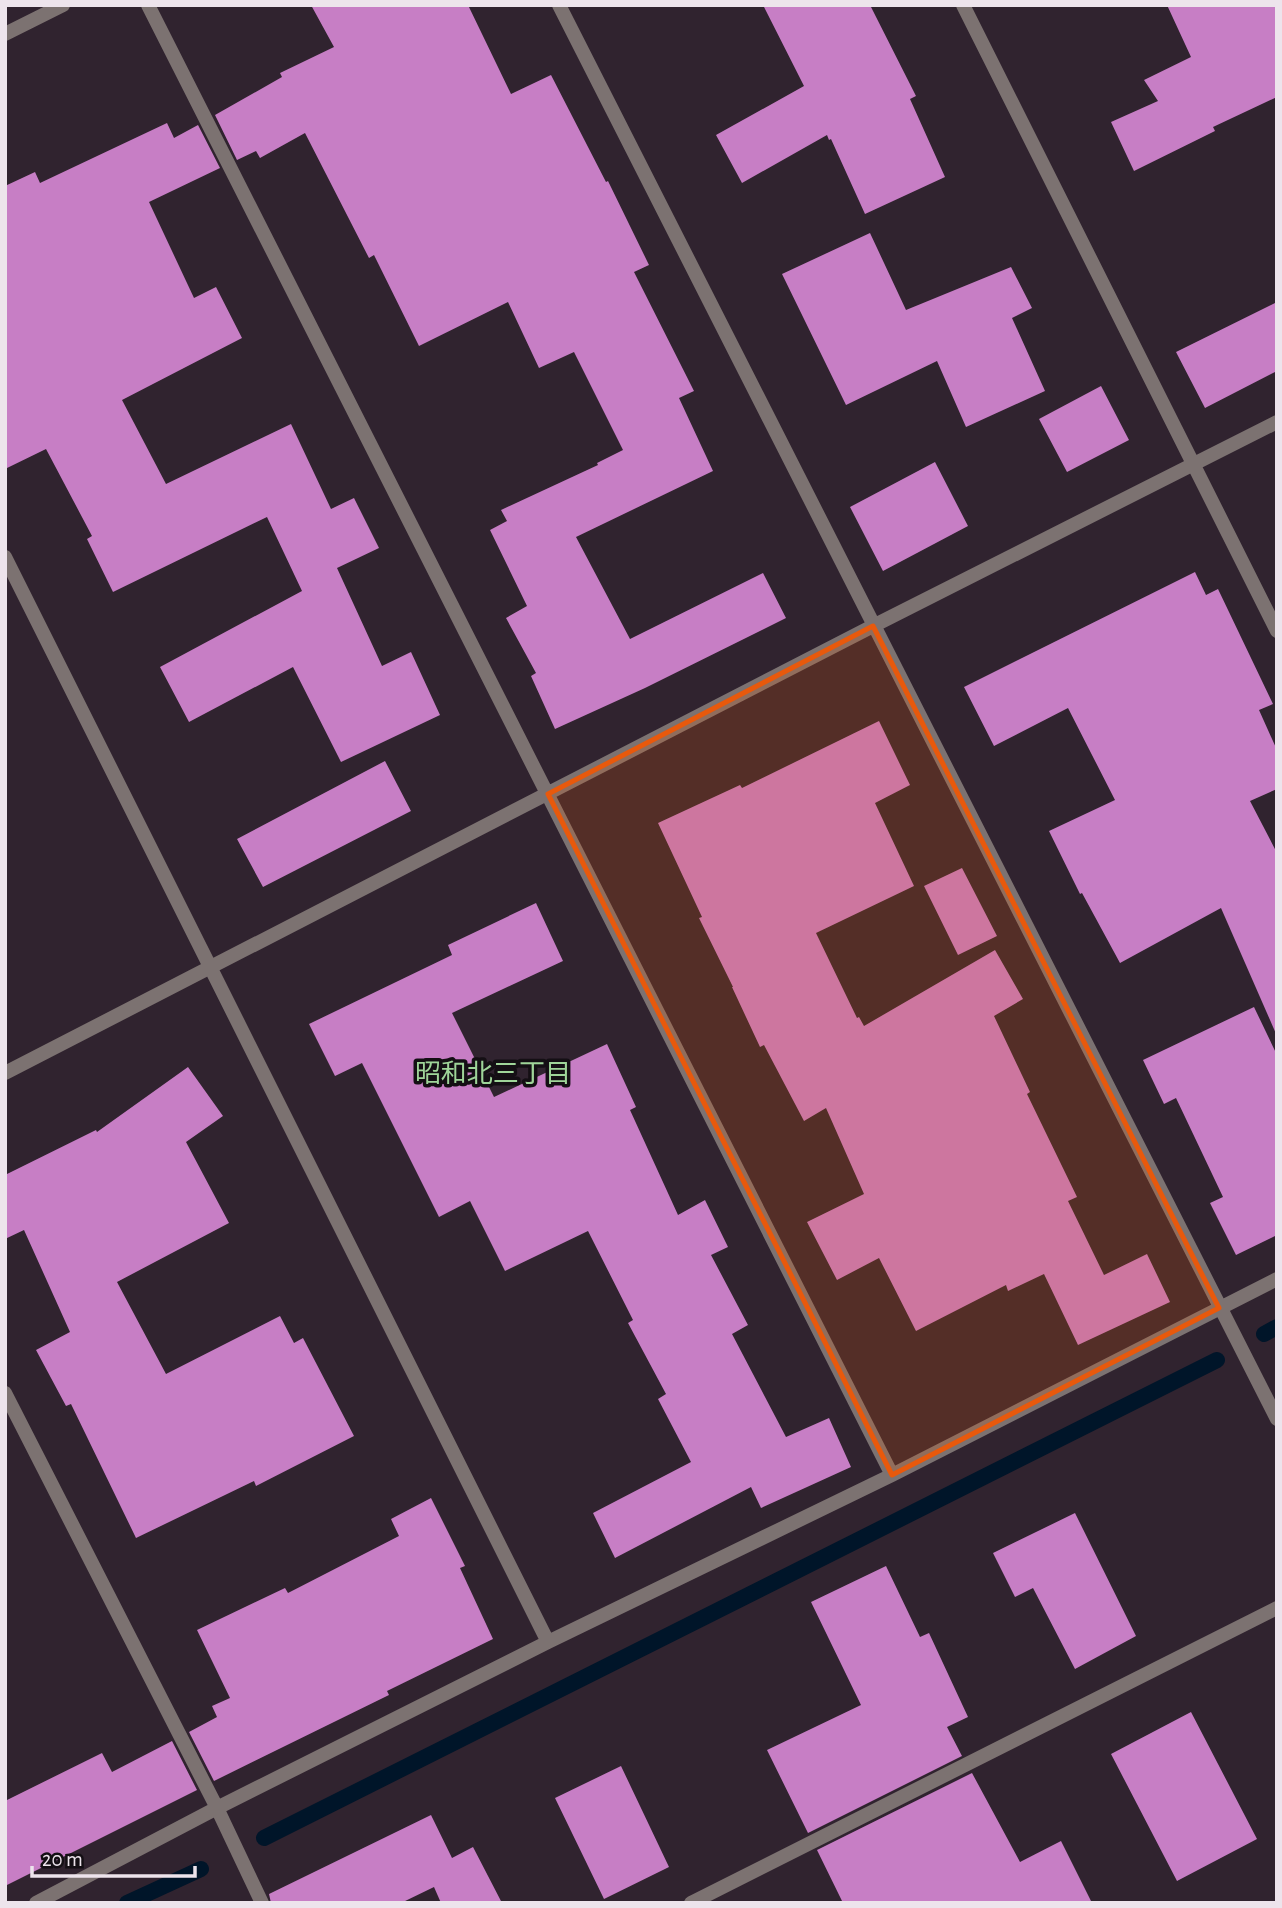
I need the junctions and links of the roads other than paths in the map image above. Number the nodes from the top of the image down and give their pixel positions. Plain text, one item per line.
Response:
1 (63, 5) edge
2 (148, 5) edge
3 (559, 5) edge
4 (962, 5) edge
5 (5, 34) edge
6 (1277, 422) edge
7 (1194, 465) junction
8 (5, 557) edge
9 (873, 626) junction
10 (1277, 631) edge
11 (548, 794) junction
12 (212, 968) junction
13 (5, 1073) edge
14 (1277, 1279) edge
15 (1219, 1308) junction
16 (5, 1393) edge
17 (1277, 1419) edge
18 (892, 1475) junction
19 (1277, 1608) edge
20 (548, 1642) junction
21 (217, 1808) junction
22 (36, 1903) edge
23 (262, 1903) edge
24 (691, 1903) edge

1 - 5 street
2 - 11 street
3 - 9 street
4 - 7 street
6 - 7 street
7 - 9 street
7 - 10 street
8 - 12 street
9 - 11 street
9 - 15 street
11 - 12 street
11 - 18 street
12 - 13 street
12 - 20 street
14 - 15 street
15 - 17 street
15 - 18 street
16 - 21 street
18 - 20 street
19 - 24 street
20 - 21 street
21 - 22 street
21 - 23 street

